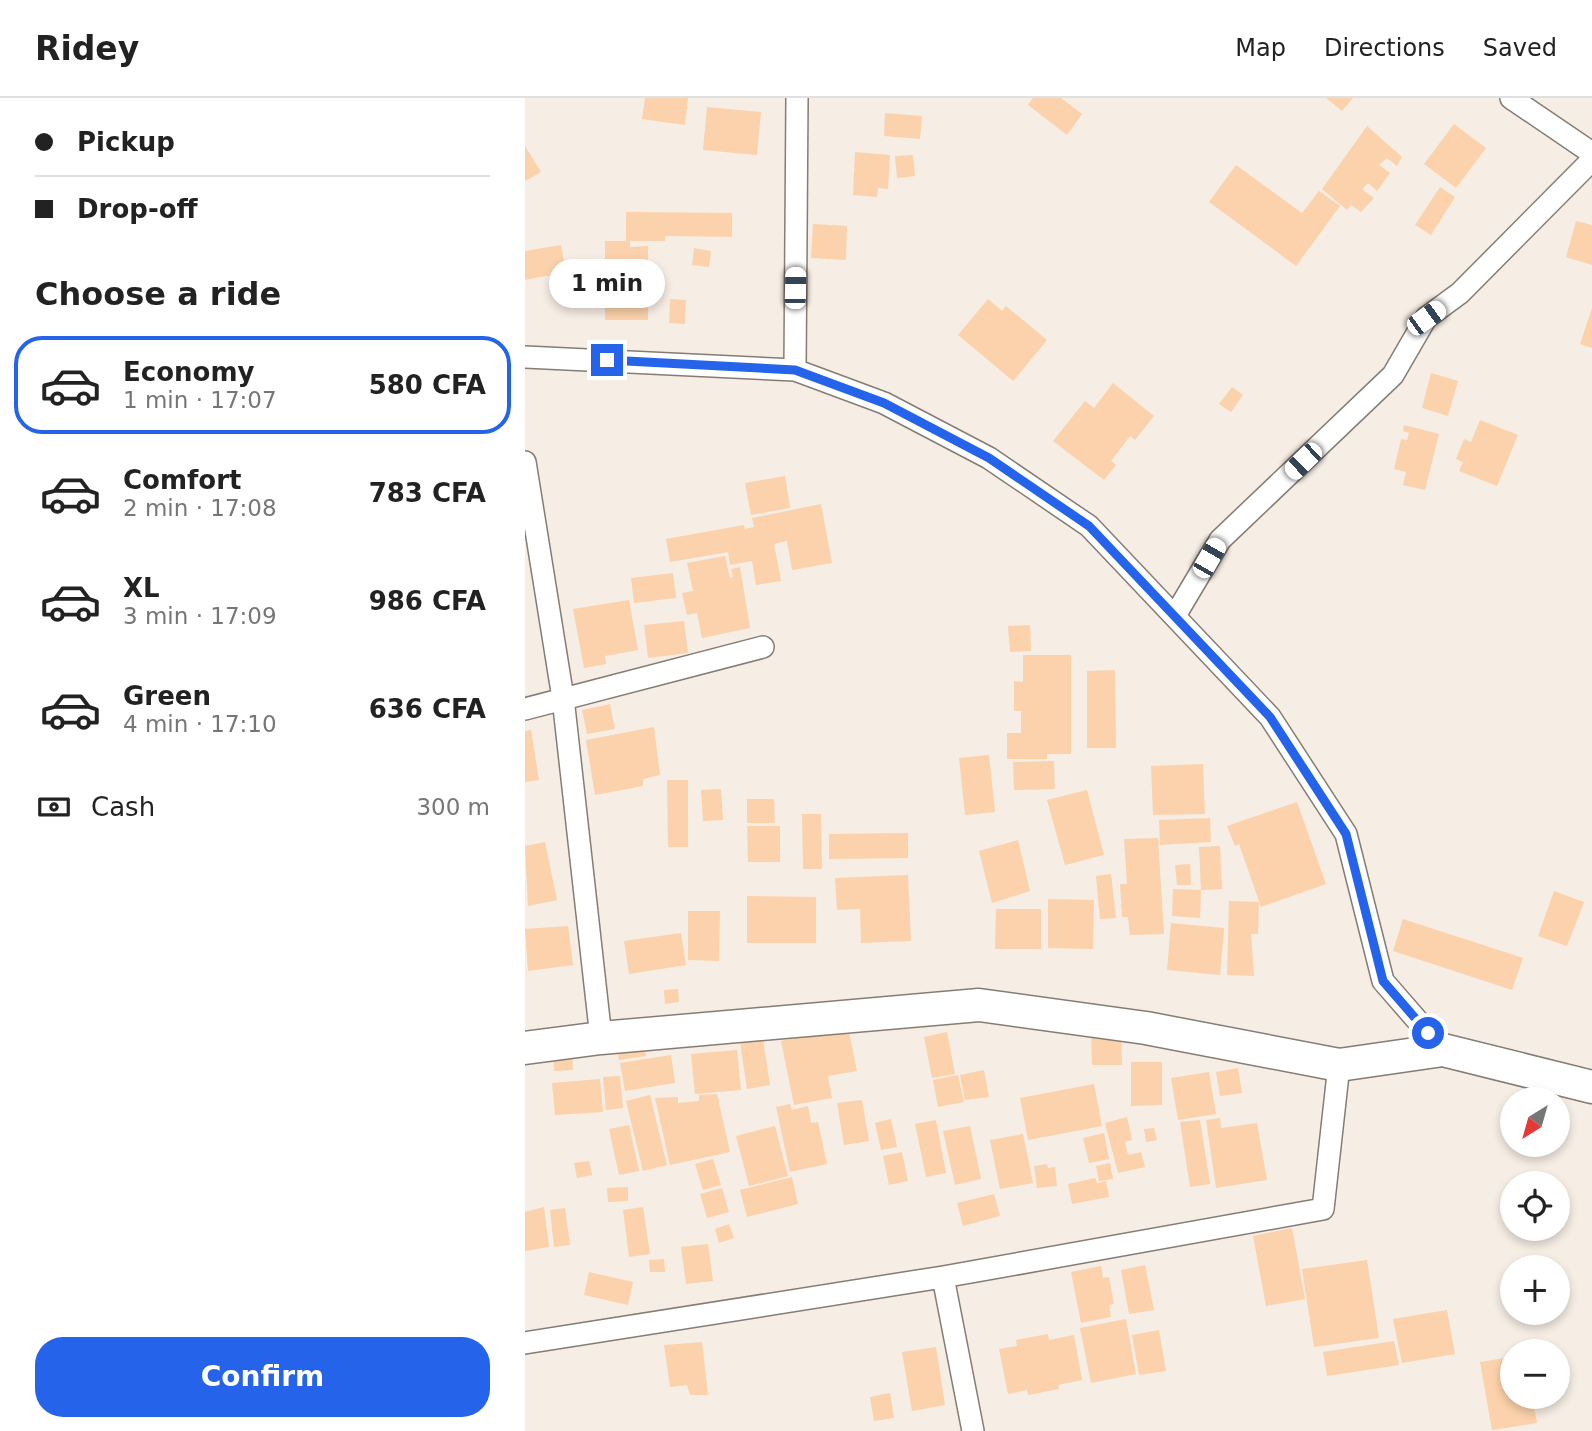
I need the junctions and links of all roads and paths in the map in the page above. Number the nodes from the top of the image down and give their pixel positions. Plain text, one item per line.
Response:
1 (797, 98) edge
2 (1511, 98) edge
3 (1592, 153) edge
4 (1592, 160) edge
5 (525, 358) edge
6 (795, 370) junction
7 (525, 462) edge
8 (1176, 614) junction
9 (762, 647) dead end
10 (563, 698) junction
11 (525, 709) edge
12 (601, 1038) junction
13 (525, 1048) edge
14 (1443, 1050) junction
15 (1339, 1065) junction
16 (1592, 1087) edge
17 (943, 1277) junction
18 (525, 1343) edge
19 (973, 1431) edge

1 - 6 street
2 - 3 street
4 - 8 street
5 - 6 street
6 - 8 street
7 - 10 street
8 - 14 street
9 - 10 street
10 - 11 street
10 - 12 street
12 - 13 street
12 - 15 street
14 - 15 street
14 - 16 street
15 - 17 street
17 - 18 street
17 - 19 street

